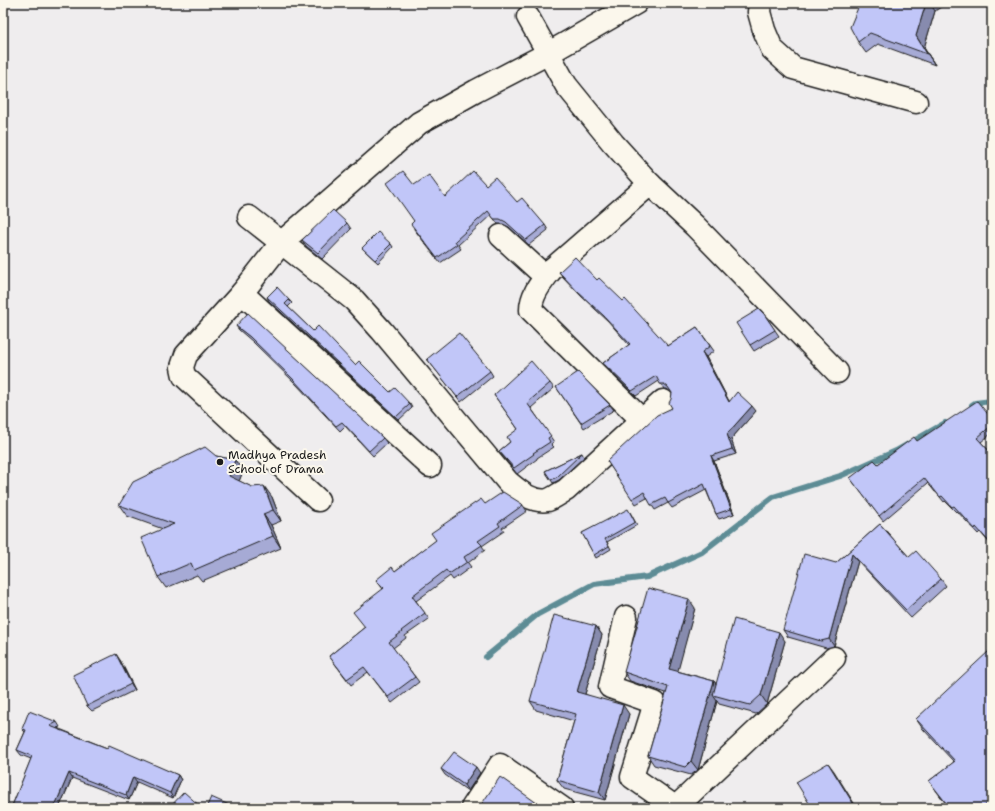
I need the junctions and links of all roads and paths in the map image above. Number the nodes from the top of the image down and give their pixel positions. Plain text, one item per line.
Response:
1 (636, 3) edge
2 (760, 3) edge
3 (528, 17) dead end
4 (549, 53) junction
5 (916, 102) dead end
6 (650, 184) junction
7 (249, 217) dead end
8 (501, 236) dead end
9 (282, 242) junction
10 (551, 270) junction
11 (242, 293) junction
12 (837, 372) dead end
13 (663, 401) dead end
14 (642, 420) junction
15 (430, 466) dead end
16 (318, 500) dead end
17 (626, 617) dead end
18 (834, 658) dead end
19 (472, 808) edge
20 (562, 808) edge
21 (675, 808) edge

1 - 4 street
2 - 5 street
3 - 4 street
4 - 6 street
4 - 9 street
6 - 10 street
6 - 12 street
7 - 9 street
8 - 10 street
9 - 11 street
9 - 14 street
10 - 14 street
11 - 15 street
11 - 16 street
13 - 14 street
17 - 21 street
18 - 21 street
19 - 20 street

